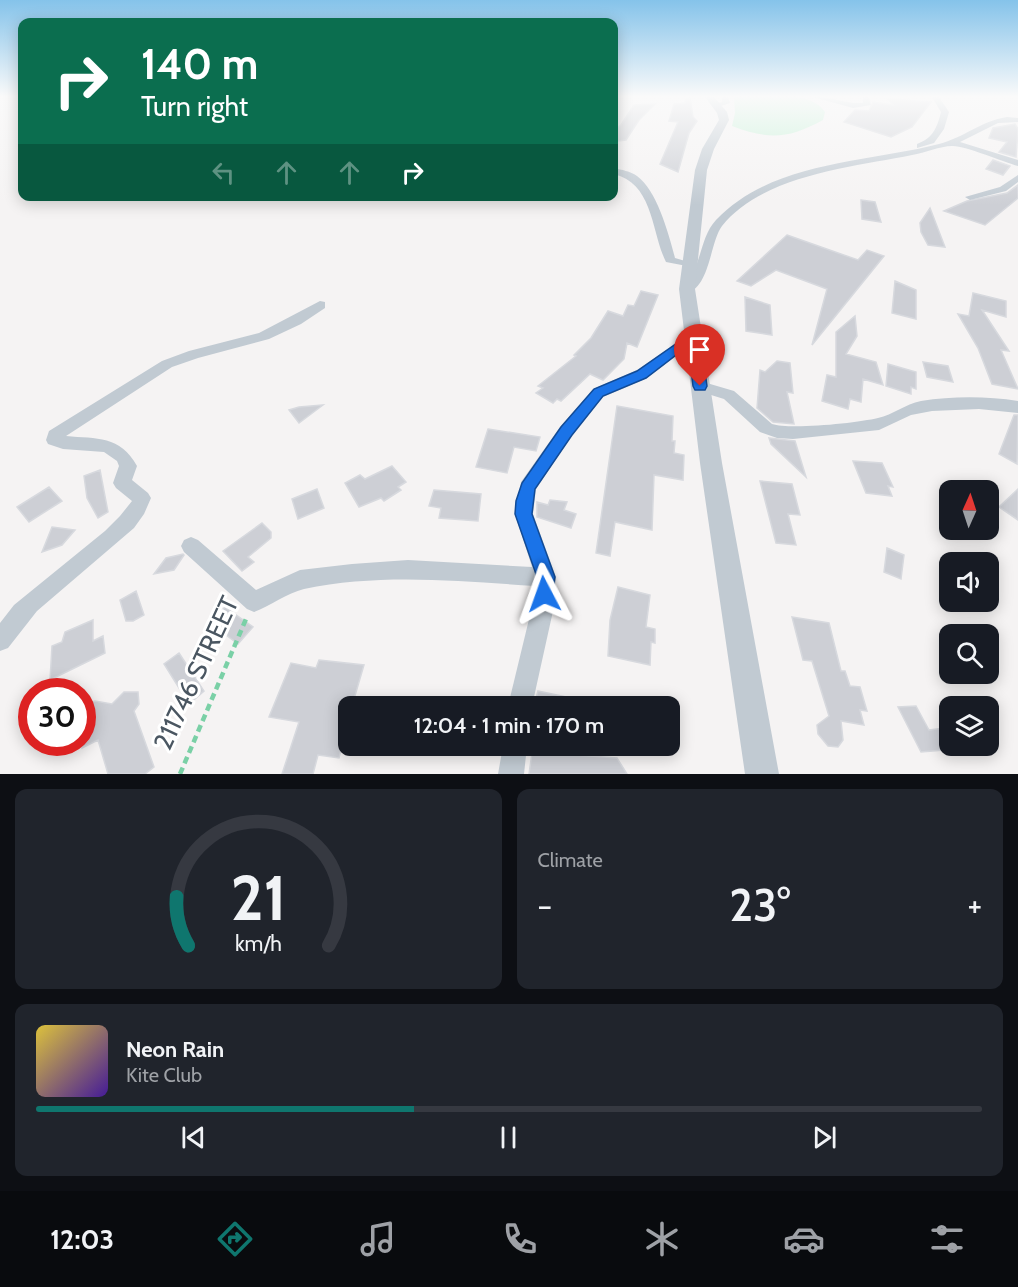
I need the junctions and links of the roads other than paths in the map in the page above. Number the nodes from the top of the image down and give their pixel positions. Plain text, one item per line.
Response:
1 (717, 133) edge
2 (938, 133) edge
3 (971, 133) edge
4 (953, 143) junction
5 (905, 154) junction
6 (1018, 163) edge
7 (618, 172) edge
8 (1018, 178) edge
9 (970, 197) dead end
10 (687, 277) junction
11 (320, 306) dead end
12 (693, 336) junction
13 (700, 386) junction
14 (1018, 407) edge
15 (191, 546) dead end
16 (546, 577) junction
17 (0, 640) edge
18 (522, 696) edge
19 (514, 756) edge
20 (511, 774) edge
21 (762, 774) edge

1 - 10 street
2 - 5 street
3 - 4 street
4 - 5 street
4 - 6 street
5 - 10 street
7 - 10 street
8 - 9 street
10 - 12 street
11 - 17 street
12 - 13 street
12 - 16 street
13 - 14 street
13 - 21 street
15 - 16 street, 211746 STREET
16 - 18 street
19 - 20 street

